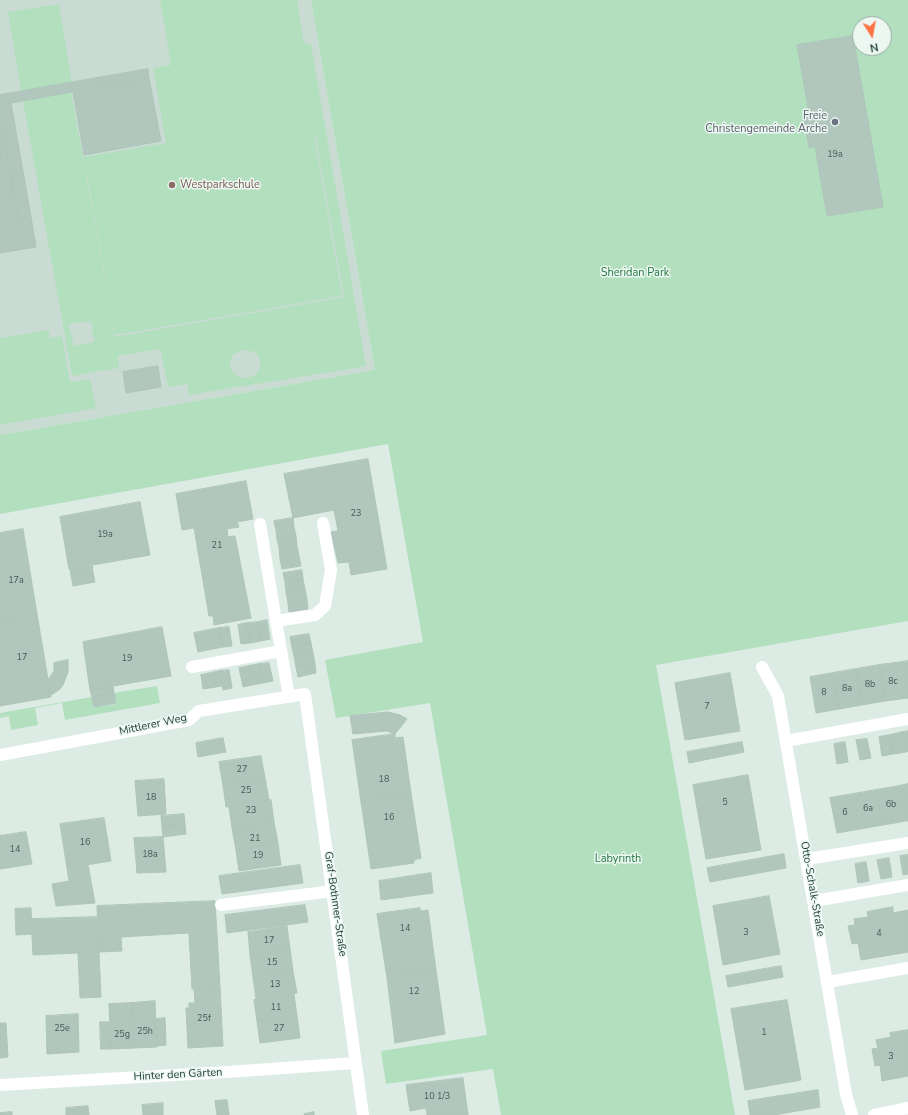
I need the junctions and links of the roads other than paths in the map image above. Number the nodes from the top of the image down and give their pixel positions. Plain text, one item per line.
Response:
1 (322, 523) dead end
2 (260, 524) dead end
3 (276, 621) junction
4 (281, 651) junction
5 (192, 667) dead end
6 (762, 667) dead end
7 (305, 694) joint
8 (289, 697) junction
9 (908, 719) edge
10 (786, 741) junction
11 (0, 755) edge
12 (908, 843) edge
13 (807, 859) junction
14 (908, 885) edge
15 (333, 891) junction
16 (814, 901) junction
17 (221, 905) dead end
18 (908, 968) edge
19 (828, 982) junction
20 (355, 1063) junction
21 (0, 1085) edge
22 (908, 1108) edge
23 (363, 1115) edge
24 (852, 1115) edge
25 (874, 1115) edge

1 - 3 street
2 - 3 street
3 - 4 street
4 - 5 street
4 - 8 street
6 - 10 street, Otto-Schalk-Straße
7 - 8 street, Mittlerer Weg
7 - 15 street, Graf-Bothmer-Straße
8 - 11 street, Mittlerer Weg
9 - 10 street
10 - 13 street, Otto-Schalk-Straße
12 - 13 street
13 - 16 street, Otto-Schalk-Straße
14 - 16 street
15 - 17 street
15 - 20 street, Graf-Bothmer-Straße
16 - 19 street, Otto-Schalk-Straße
18 - 19 street
19 - 24 street, Otto-Schalk-Straße
20 - 21 street, Hinter den Gärten
20 - 23 street, Graf-Bothmer-Straße
22 - 25 street

